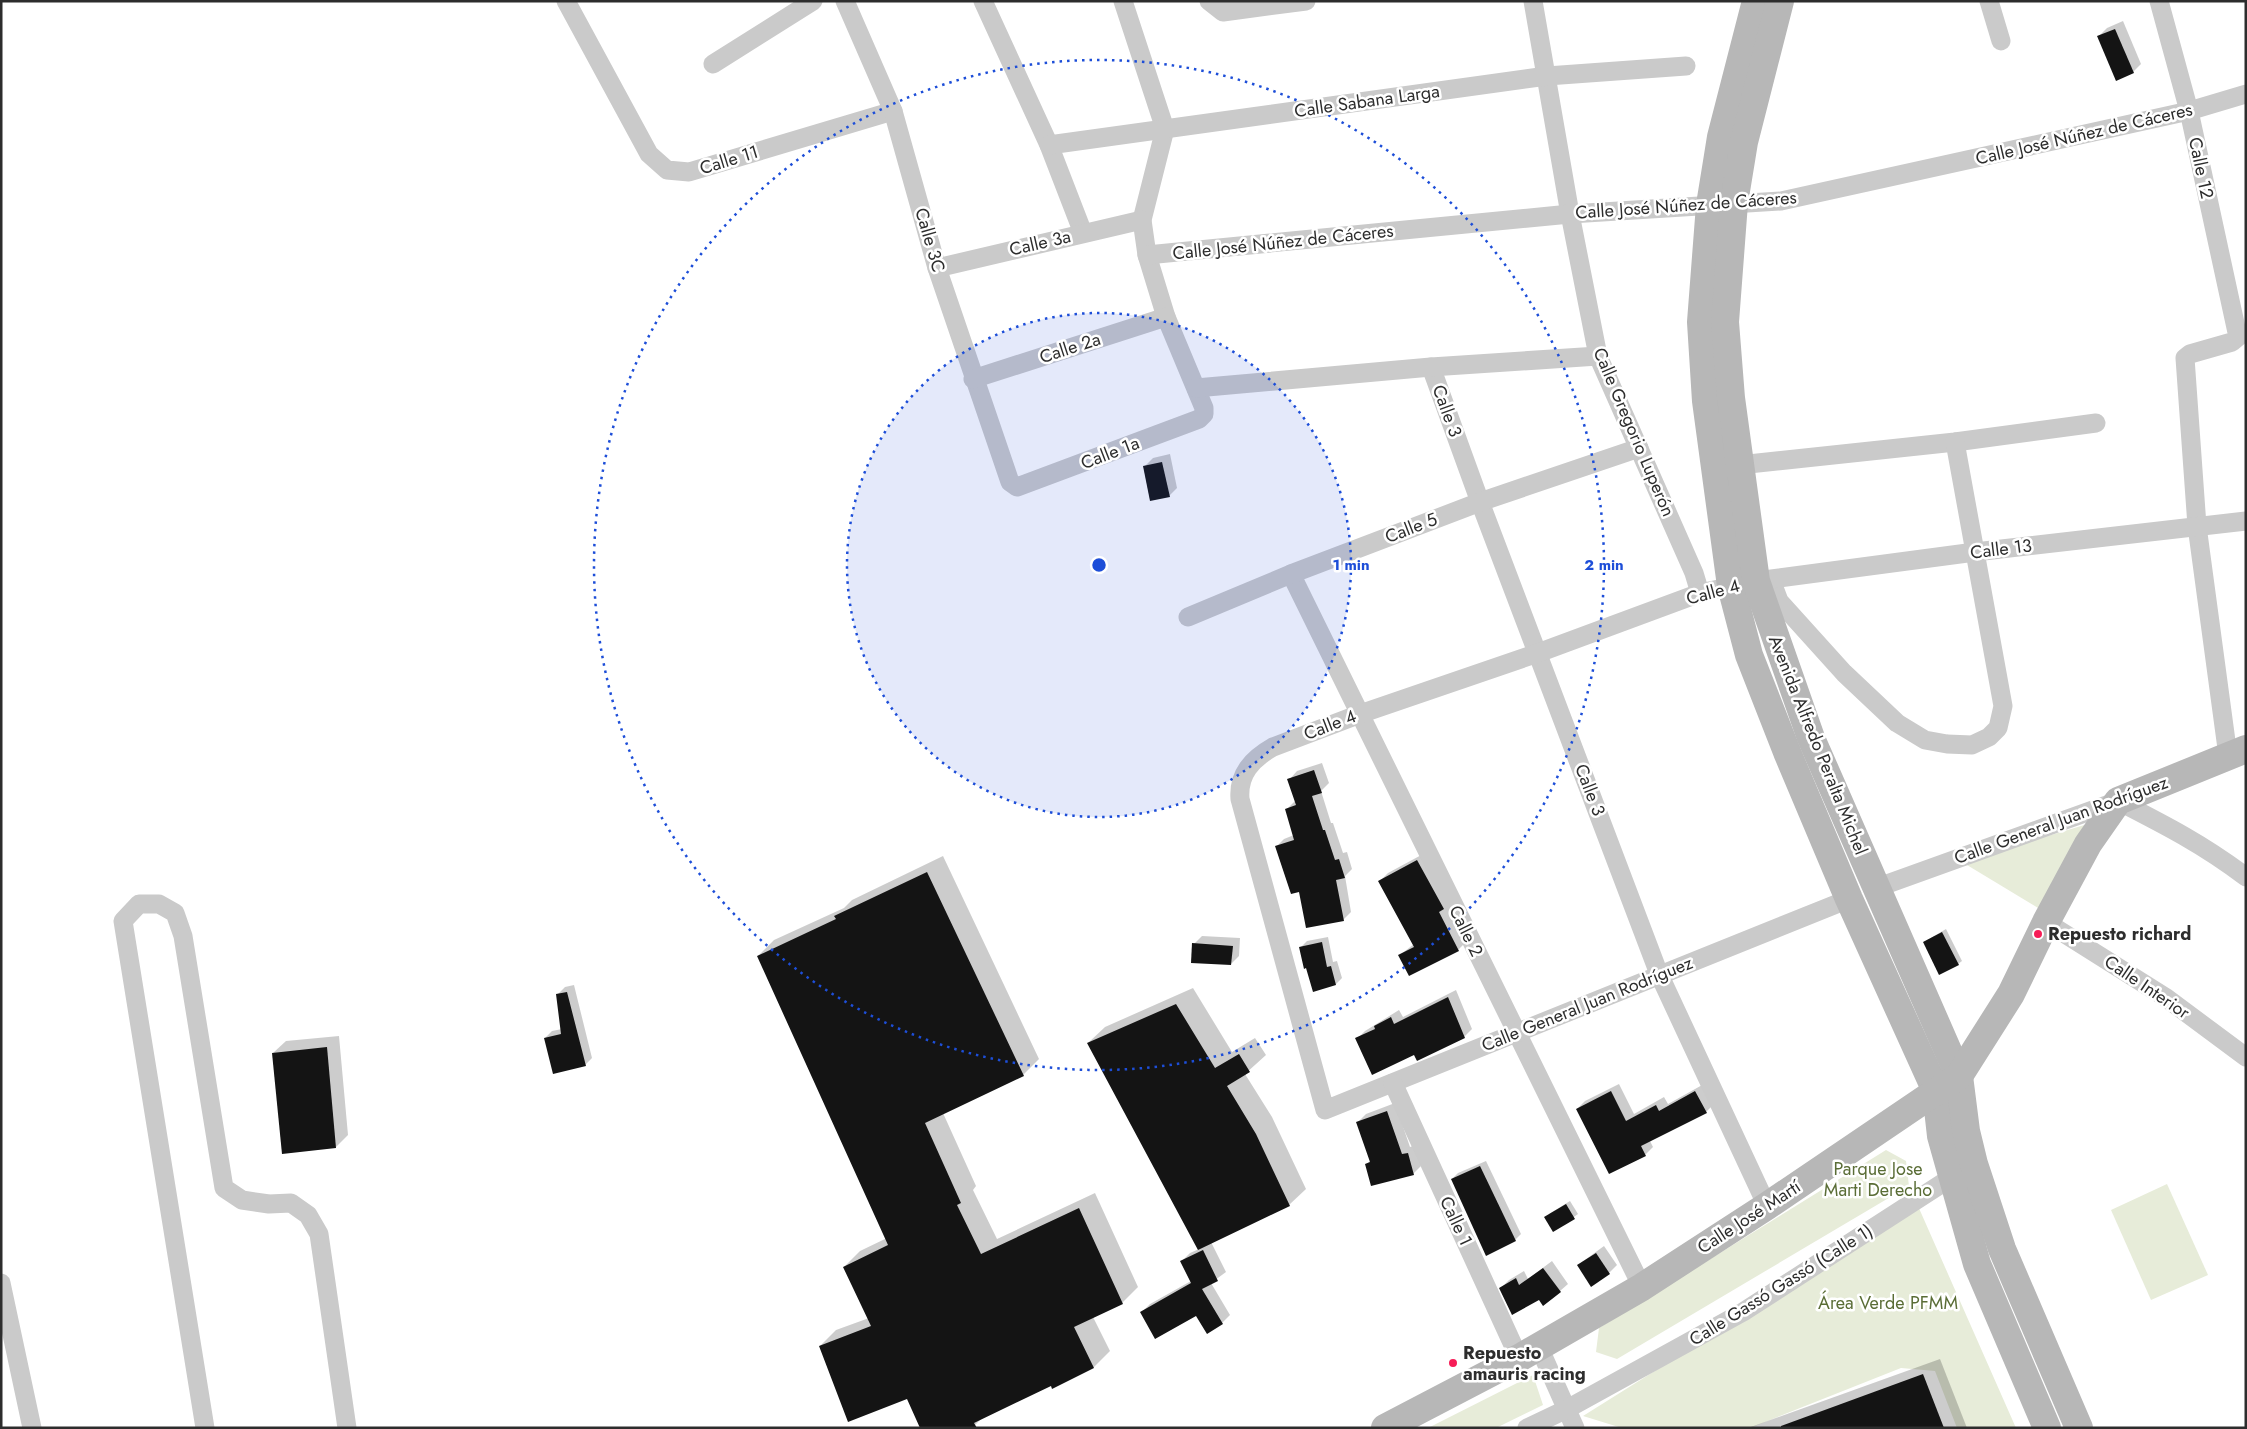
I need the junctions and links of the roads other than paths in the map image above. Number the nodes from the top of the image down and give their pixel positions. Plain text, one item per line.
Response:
1 (566, 1) edge
2 (812, 1) edge
3 (845, 1) edge
4 (983, 1) edge
5 (1122, 1) edge
6 (1209, 1) edge
7 (1306, 1) edge
8 (1533, 1) edge
9 (1756, 1) edge
10 (1780, 1) edge
11 (1989, 1) edge
12 (2159, 1) edge
13 (2001, 41) dead end
14 (713, 64) dead end
15 (1686, 66) dead end
16 (1547, 76) junction
17 (1746, 88) junction
18 (2246, 94) edge
19 (893, 111) junction
20 (2189, 112) junction
21 (1165, 129) junction
22 (1048, 145) junction
23 (1722, 204) junction
24 (1570, 214) junction
25 (1142, 220) junction
26 (1083, 233) junction
27 (1147, 255) junction
28 (937, 268) junction
29 (1166, 317) junction
30 (1598, 356) junction
31 (1431, 367) junction
32 (974, 379) junction
33 (1196, 388) junction
34 (2096, 423) dead end
35 (1955, 442) junction
36 (1639, 448) junction
37 (1740, 465) junction
38 (1010, 482) joint
39 (1480, 502) junction
40 (2246, 521) edge
41 (2197, 526) junction
42 (1975, 552) junction
43 (1291, 574) junction
44 (1753, 583) junction
45 (1700, 593) junction
46 (1188, 617) dead end
47 (1538, 653) junction
48 (1360, 714) junction
49 (2237, 753) edge
50 (2118, 801) junction
51 (2246, 877) edge
52 (1876, 888) junction
53 (1849, 900) junction
54 (2046, 922) junction
55 (1659, 974) junction
56 (1517, 1034) junction
57 (2246, 1057) edge
58 (1959, 1076) junction
59 (1393, 1083) junction
60 (1936, 1091) junction
61 (1325, 1110) joint
62 (1952, 1177) junction
63 (1767, 1206) junction
64 (1, 1283) edge
65 (1642, 1287) junction
66 (1529, 1352) junction
67 (1567, 1409) junction
68 (32, 1428) edge
69 (205, 1428) edge
70 (347, 1428) edge
71 (1385, 1428) edge
72 (1528, 1428) edge
73 (1575, 1428) edge
74 (2047, 1428) edge
75 (2079, 1428) edge

1 - 19 street, Calle 11
2 - 14 street
3 - 19 street, Calle 3C
4 - 22 street
5 - 21 street
6 - 7 street
8 - 16 street, Calle Gregorio Luperón
9 - 17 main road, Avenida Alfredo Peralta Michel
10 - 17 main road, Avenida Alfredo Peralta Michel
11 - 13 street
12 - 20 street, Calle 12
15 - 16 street, Calle Sabana Larga
16 - 21 street, Calle Sabana Larga
16 - 24 street, Calle Gregorio Luperón
17 - 23 main road, Avenida Alfredo Peralta Michel
18 - 20 street, Calle José Núñez de Cáceres
19 - 28 street, Calle 3C
20 - 23 street, Calle José Núñez de Cáceres
20 - 41 street, Calle 12
21 - 22 street, Calle Sabana Larga
21 - 25 street
22 - 26 street
23 - 24 street, Calle José Núñez de Cáceres
23 - 37 main road, Avenida Alfredo Peralta Michel
23 - 44 main road, Avenida Alfredo Peralta Michel
24 - 27 street, Calle José Núñez de Cáceres
24 - 30 street, Calle Gregorio Luperón
25 - 26 street, Calle 3a
25 - 27 street
26 - 28 street, Calle 3a
27 - 29 street
28 - 32 street, Calle 3C
29 - 32 street, Calle 2a
29 - 33 street
30 - 31 street
30 - 36 street, Calle Gregorio Luperón
31 - 33 street
31 - 39 street, Calle 3
32 - 38 street, Calle 3C
33 - 38 street, Calle 1a
34 - 35 street
35 - 37 street
35 - 42 street
36 - 39 street, Calle 5
36 - 45 street, Calle Gregorio Luperón
37 - 44 main road, Avenida Alfredo Peralta Michel
39 - 43 street, Calle 5
39 - 47 street, Calle 3
40 - 41 street, Calle 13
41 - 42 street, Calle 13
41 - 49 street
42 - 44 street, Calle 13
42 - 44 street
43 - 46 street, Calle 5
43 - 48 street, Calle 2
44 - 45 street, Calle 4
44 - 52 main road, Avenida Alfredo Peralta Michel
44 - 53 main road, Avenida Alfredo Peralta Michel
45 - 47 street, Calle 4
47 - 48 street, Calle 4
47 - 55 street, Calle 3
48 - 56 street, Calle 2
48 - 61 street, Calle 4
49 - 50 main road, Calle General Juan Rodríguez
50 - 51 street
50 - 52 street, Calle General Juan Rodríguez
50 - 54 main road, Calle José Martí
52 - 58 main road, Avenida Alfredo Peralta Michel
53 - 55 street, Calle General Juan Rodríguez
53 - 60 main road, Avenida Alfredo Peralta Michel
54 - 57 street, Calle Interior
54 - 58 main road, Calle José Martí
55 - 56 street, Calle General Juan Rodríguez
55 - 63 street, Calle 3
56 - 59 street, Calle General Juan Rodríguez
56 - 65 street, Calle 2
58 - 60 main road, Calle José Martí
58 - 75 main road, Avenida Alfredo Peralta Michel
59 - 61 street, Calle General Juan Rodríguez
59 - 66 street, Calle 1
60 - 62 main road, Avenida Alfredo Peralta Michel
60 - 63 main road, Calle José Martí
62 - 67 street, Calle Gassó Gassó (Calle 1)
62 - 74 main road, Avenida Alfredo Peralta Michel
63 - 65 main road, Calle José Martí
64 - 68 street
65 - 66 main road, Calle José Martí
66 - 67 street, Calle 1
66 - 71 main road, Calle José Martí
67 - 72 street, Calle Gassó Gassó (Calle 1)
67 - 73 street, Calle 1
69 - 70 street

